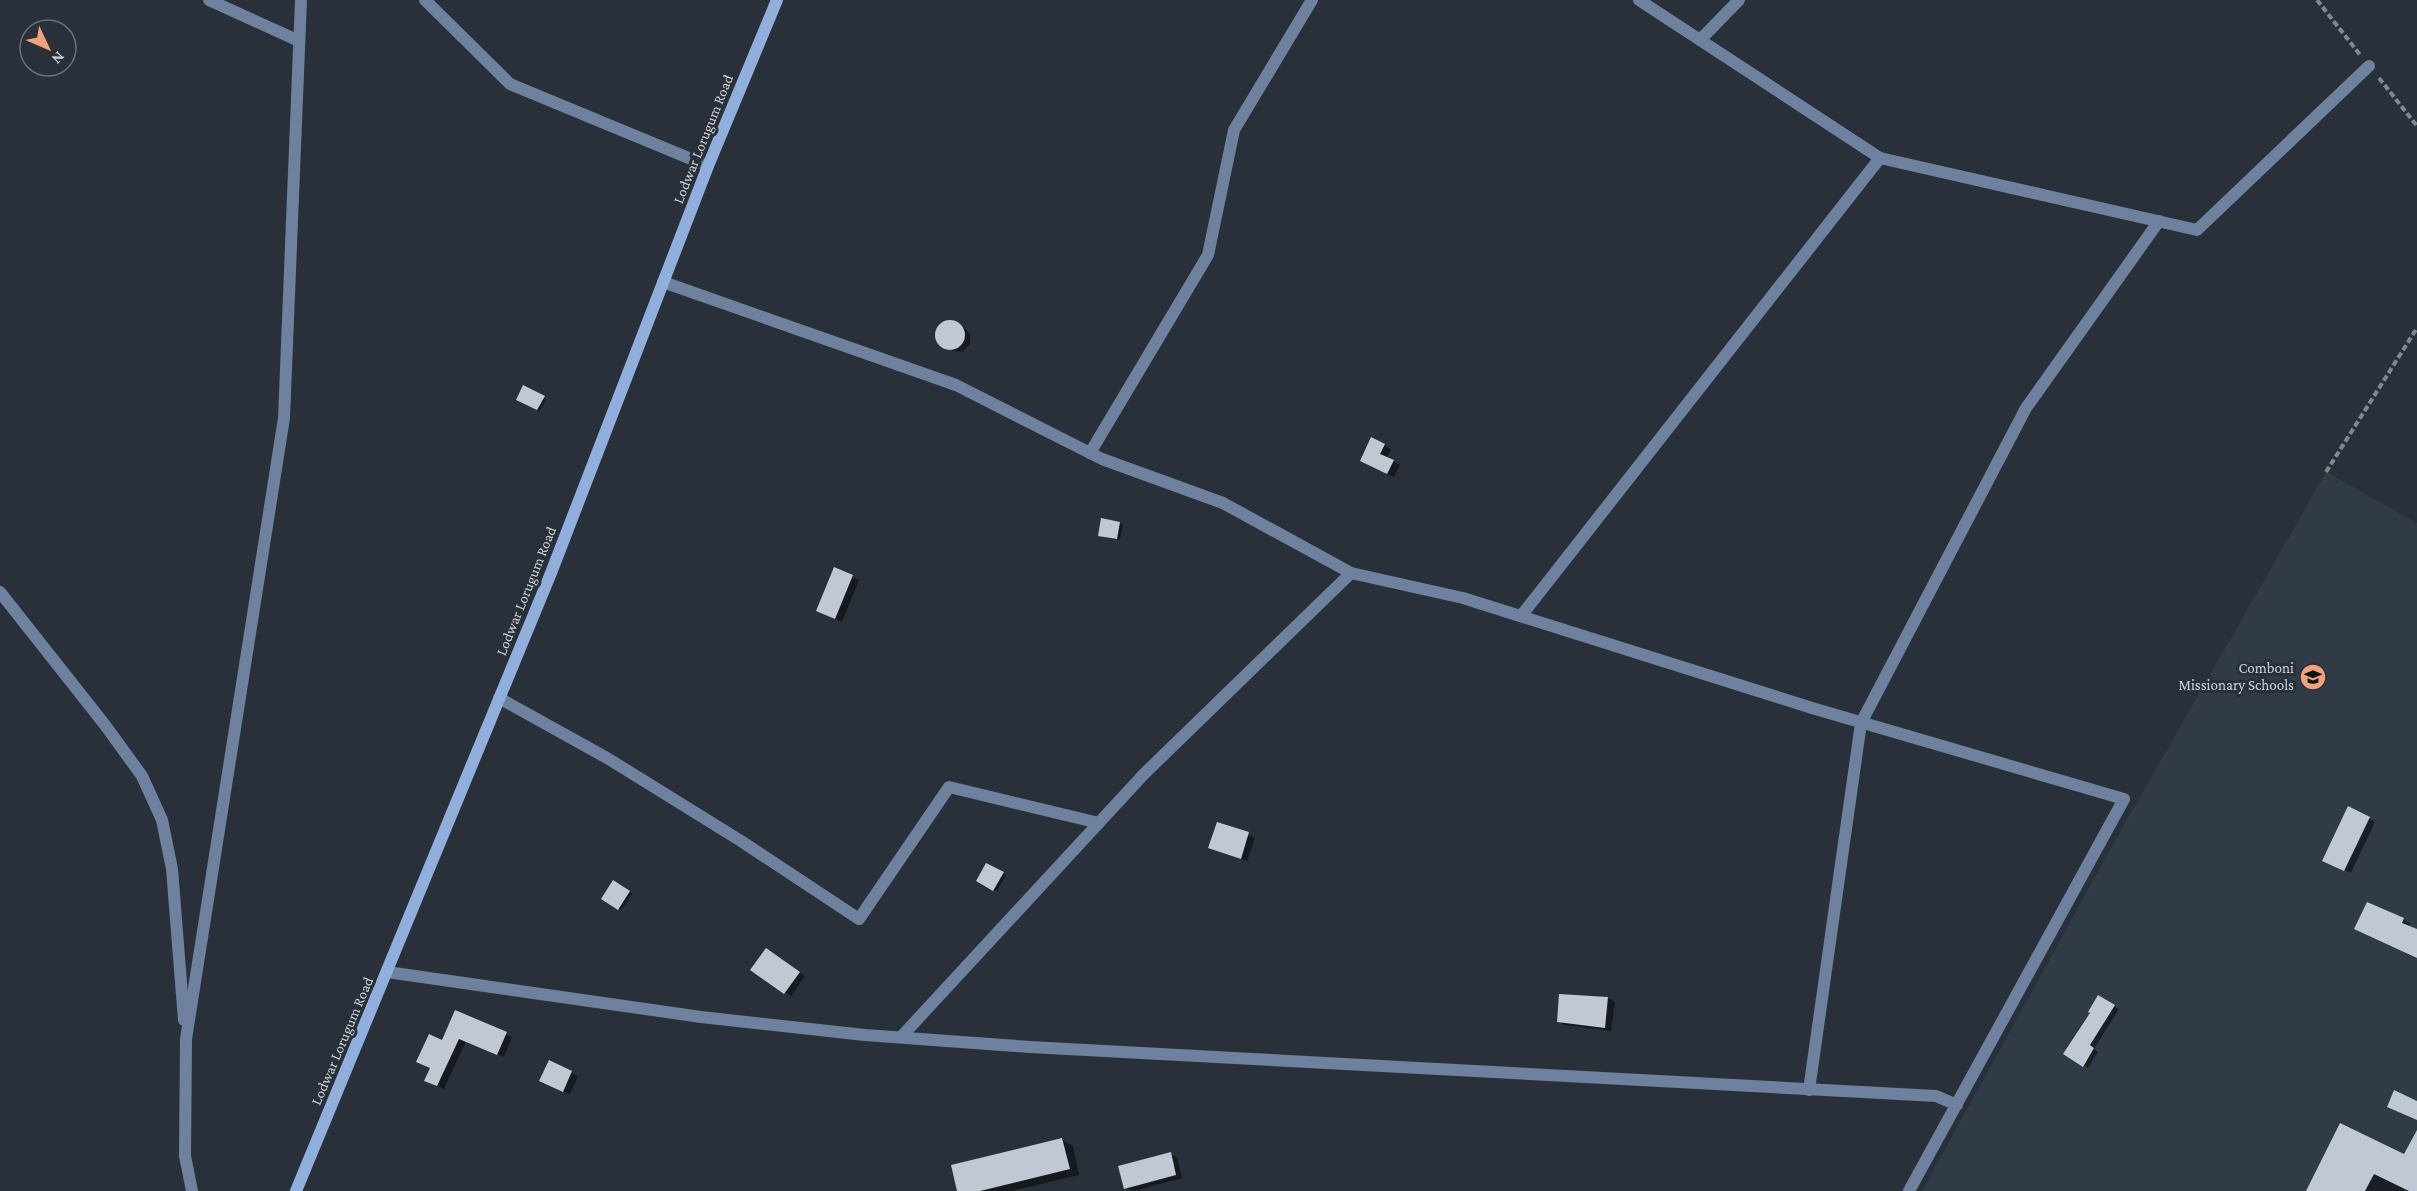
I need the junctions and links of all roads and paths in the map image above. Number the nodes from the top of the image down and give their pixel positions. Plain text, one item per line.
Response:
1 (209, 0) edge
2 (301, 0) edge
3 (425, 0) edge
4 (777, 0) edge
5 (1312, 0) edge
6 (1639, 0) edge
7 (1738, 0) edge
8 (1700, 40) junction
9 (299, 41) junction
10 (2369, 66) dead end
11 (1880, 158) junction
12 (708, 166) junction
13 (2159, 221) junction
14 (663, 282) junction
15 (2417, 328) edge
16 (1090, 453) junction
17 (2326, 472) dead end
18 (1351, 573) junction
19 (0, 592) edge
20 (1521, 616) junction
21 (500, 698) junction
22 (1861, 723) junction
23 (1099, 823) junction
24 (387, 972) junction
25 (901, 1037) junction
26 (186, 1039) junction
27 (1809, 1090) junction
28 (1957, 1105) junction
29 (192, 1191) edge
30 (296, 1191) edge
31 (1909, 1191) edge

1 - 9 street
2 - 9 street
3 - 12 street
4 - 12 main road, Lodwar Lorugum Road
5 - 16 street
6 - 8 street
7 - 8 street
8 - 11 street
9 - 26 street
10 - 13 street
11 - 13 street
11 - 20 street
12 - 14 main road, Lodwar Lorugum Road
13 - 22 street
14 - 16 street
14 - 21 main road, Lodwar Lorugum Road
15 - 17 path
16 - 18 street
18 - 20 street
18 - 23 street
19 - 26 street
20 - 22 street
21 - 23 street
21 - 24 main road, Lodwar Lorugum Road
22 - 27 street
22 - 28 street
23 - 25 street
24 - 25 street
24 - 30 main road, Lodwar Lorugum Road
25 - 27 street
26 - 29 street
27 - 28 street
28 - 31 street

